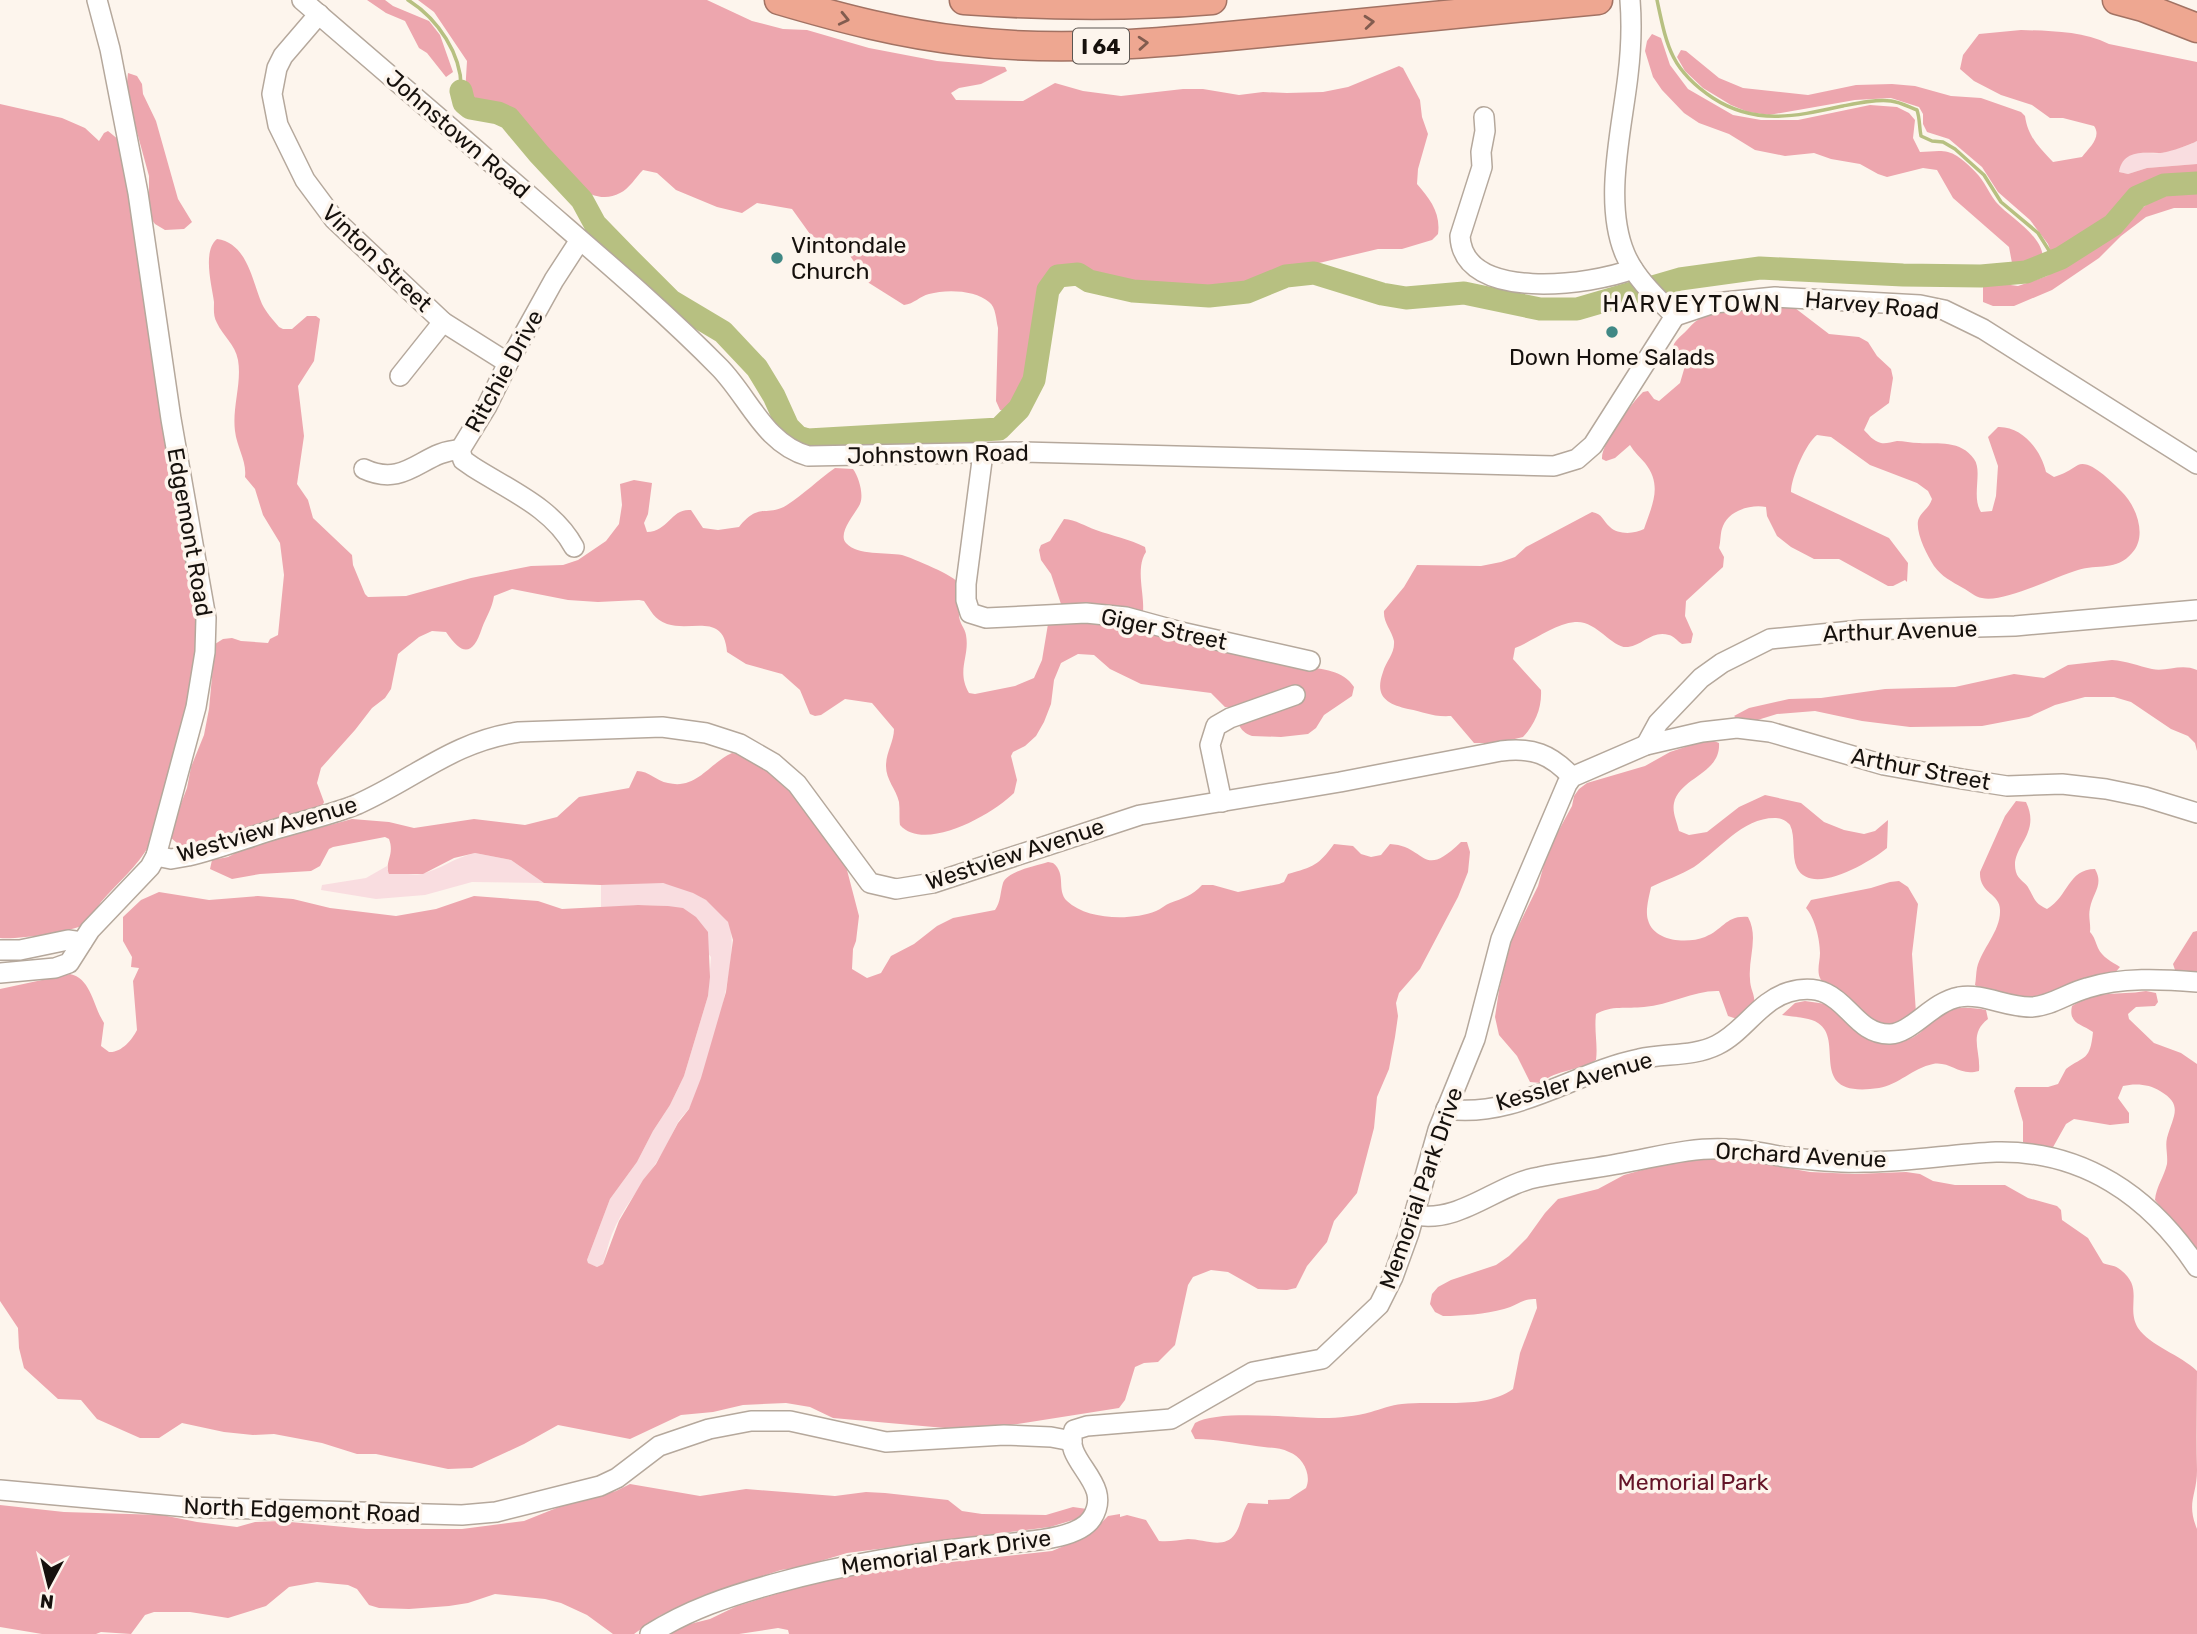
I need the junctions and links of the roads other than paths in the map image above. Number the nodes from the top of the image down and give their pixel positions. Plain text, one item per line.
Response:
1 (97, 0) edge
2 (302, 0) edge
3 (779, 0) edge
4 (964, 0) edge
5 (1212, 0) edge
6 (1598, 0) edge
7 (1630, 0) edge
8 (2117, 0) edge
9 (319, 15) junction
10 (2197, 28) edge
11 (1484, 117) dead end
12 (580, 240) junction
13 (1636, 273) junction
14 (1675, 316) junction
15 (443, 322) junction
16 (508, 363) junction
17 (400, 376) dead end
18 (460, 450) junction
19 (984, 453) junction
20 (2196, 462) edge
21 (364, 469) dead end
22 (574, 547) dead end
23 (2197, 610) edge
24 (1310, 661) dead end
25 (1295, 695) dead end
26 (1646, 745) junction
27 (1572, 777) junction
28 (1222, 802) junction
29 (2197, 813) edge
30 (156, 856) junction
31 (82, 942) junction
32 (0, 950) edge
33 (0, 973) edge
34 (2197, 982) edge
35 (1446, 1109) junction
36 (1415, 1215) junction
37 (2197, 1267) edge
38 (1072, 1441) junction
39 (0, 1490) edge
40 (650, 1634) edge

1 - 30 street, Edgemont Road
2 - 9 street, Johnstown Road
3 -> 6 highway, I 64
4 - 5 highway, I 64
7 - 13 street
8 - 10 highway
9 - 12 street, Johnstown Road
9 - 15 street, Vinton Street
11 - 13 street
12 - 16 street, Ritchie Drive
12 - 19 street, Johnstown Road
13 - 14 street
14 - 19 street, Johnstown Road
14 - 20 street, Harvey Road
15 - 16 street, Vinton Street
15 - 17 street
16 - 18 street, Ritchie Drive
18 - 21 street, Ritchie Drive
18 - 22 street
19 - 24 street, Giger Street
23 - 26 street, Arthur Avenue
25 - 28 street
26 - 27 street
26 - 29 street, Arthur Street
27 - 28 street, Westview Avenue
27 - 35 street, Memorial Park Drive
28 - 30 street, Westview Avenue
30 - 31 street, Edgemont Road
31 - 32 street
31 - 33 street, Edgemont Road
34 - 35 street, Kessler Avenue
35 - 36 street, Memorial Park Drive
36 - 37 street, Orchard Avenue
36 - 38 street, Memorial Park Drive
38 - 39 street, North Edgemont Road
38 - 40 street, Memorial Park Drive

